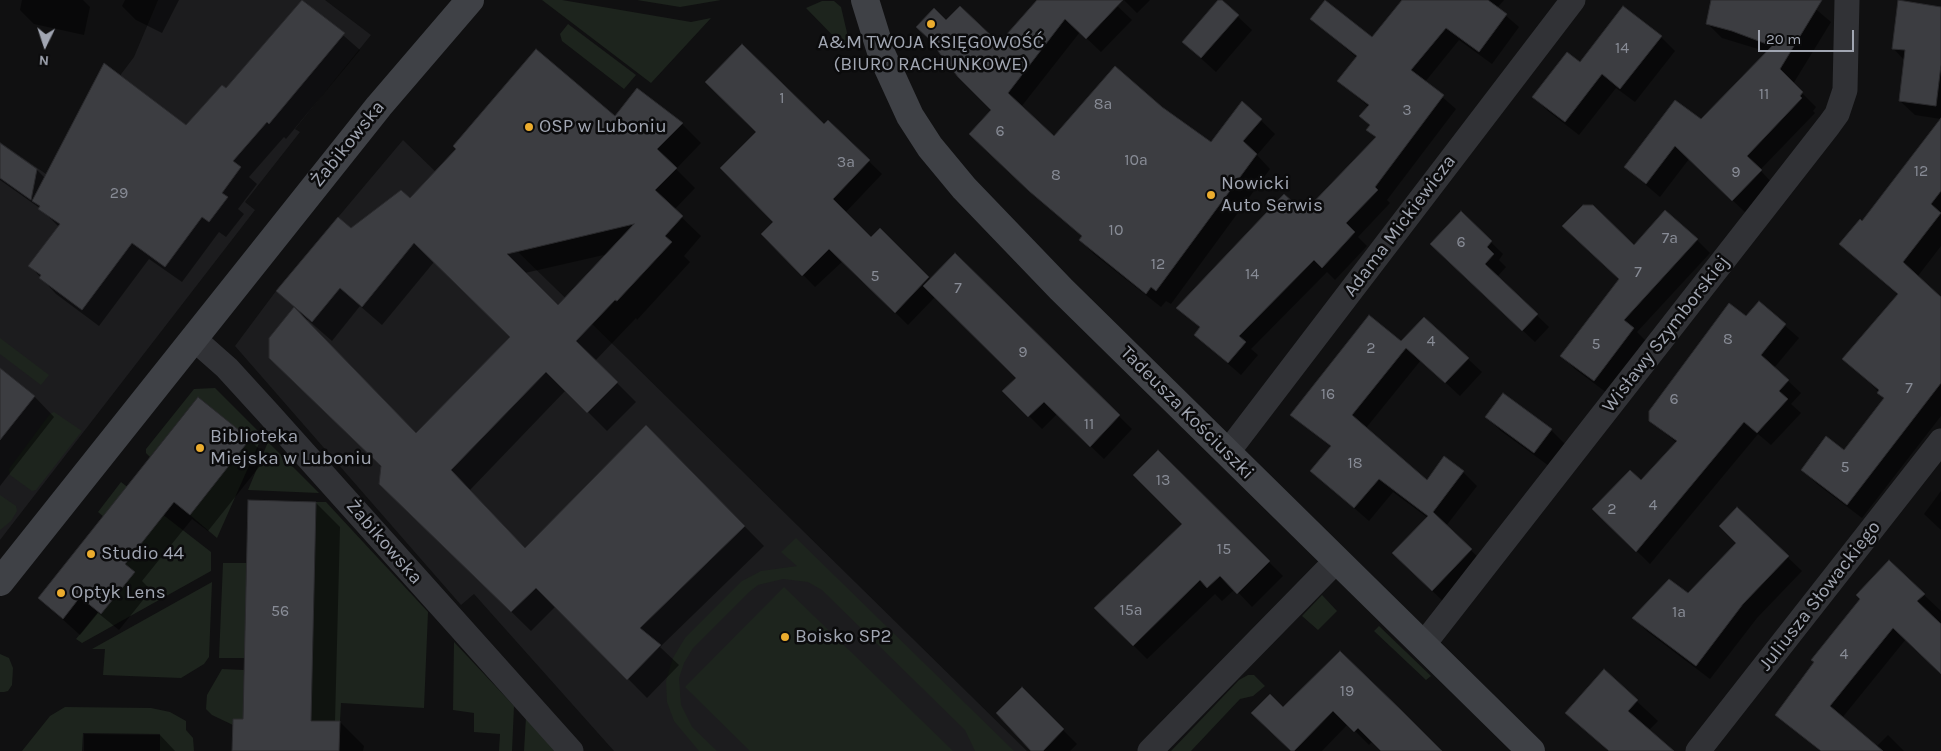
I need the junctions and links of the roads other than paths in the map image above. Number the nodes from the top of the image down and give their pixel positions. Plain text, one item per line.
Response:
1 (470, 0) edge
2 (849, 0) edge
3 (865, 0) edge
4 (1574, 0) edge
5 (1847, 0) edge
6 (879, 48) junction
7 (193, 338) junction
8 (1941, 441) edge
9 (1227, 453) junction
10 (1336, 560) junction
11 (0, 582) edge
12 (1423, 645) junction
13 (571, 751) edge
14 (1150, 751) edge
15 (1531, 751) edge
16 (1698, 751) edge

1 - 7 street, Żabikowska
2 - 6 street, Tadeusza Kościuszki
3 - 6 street, Tadeusza Kościuszki
4 - 9 street, Adama Mickiewicza
5 - 12 street, Wisławy Szymborskiej
6 - 9 street, Tadeusza Kościuszki
7 - 11 street, Żabikowska
7 - 13 street, Żabikowska
8 - 16 street, Juliusza Słowackiego
9 - 10 street, Tadeusza Kościuszki
10 - 12 street, Tadeusza Kościuszki
10 - 14 street
12 - 15 street, Tadeusza Kościuszki

